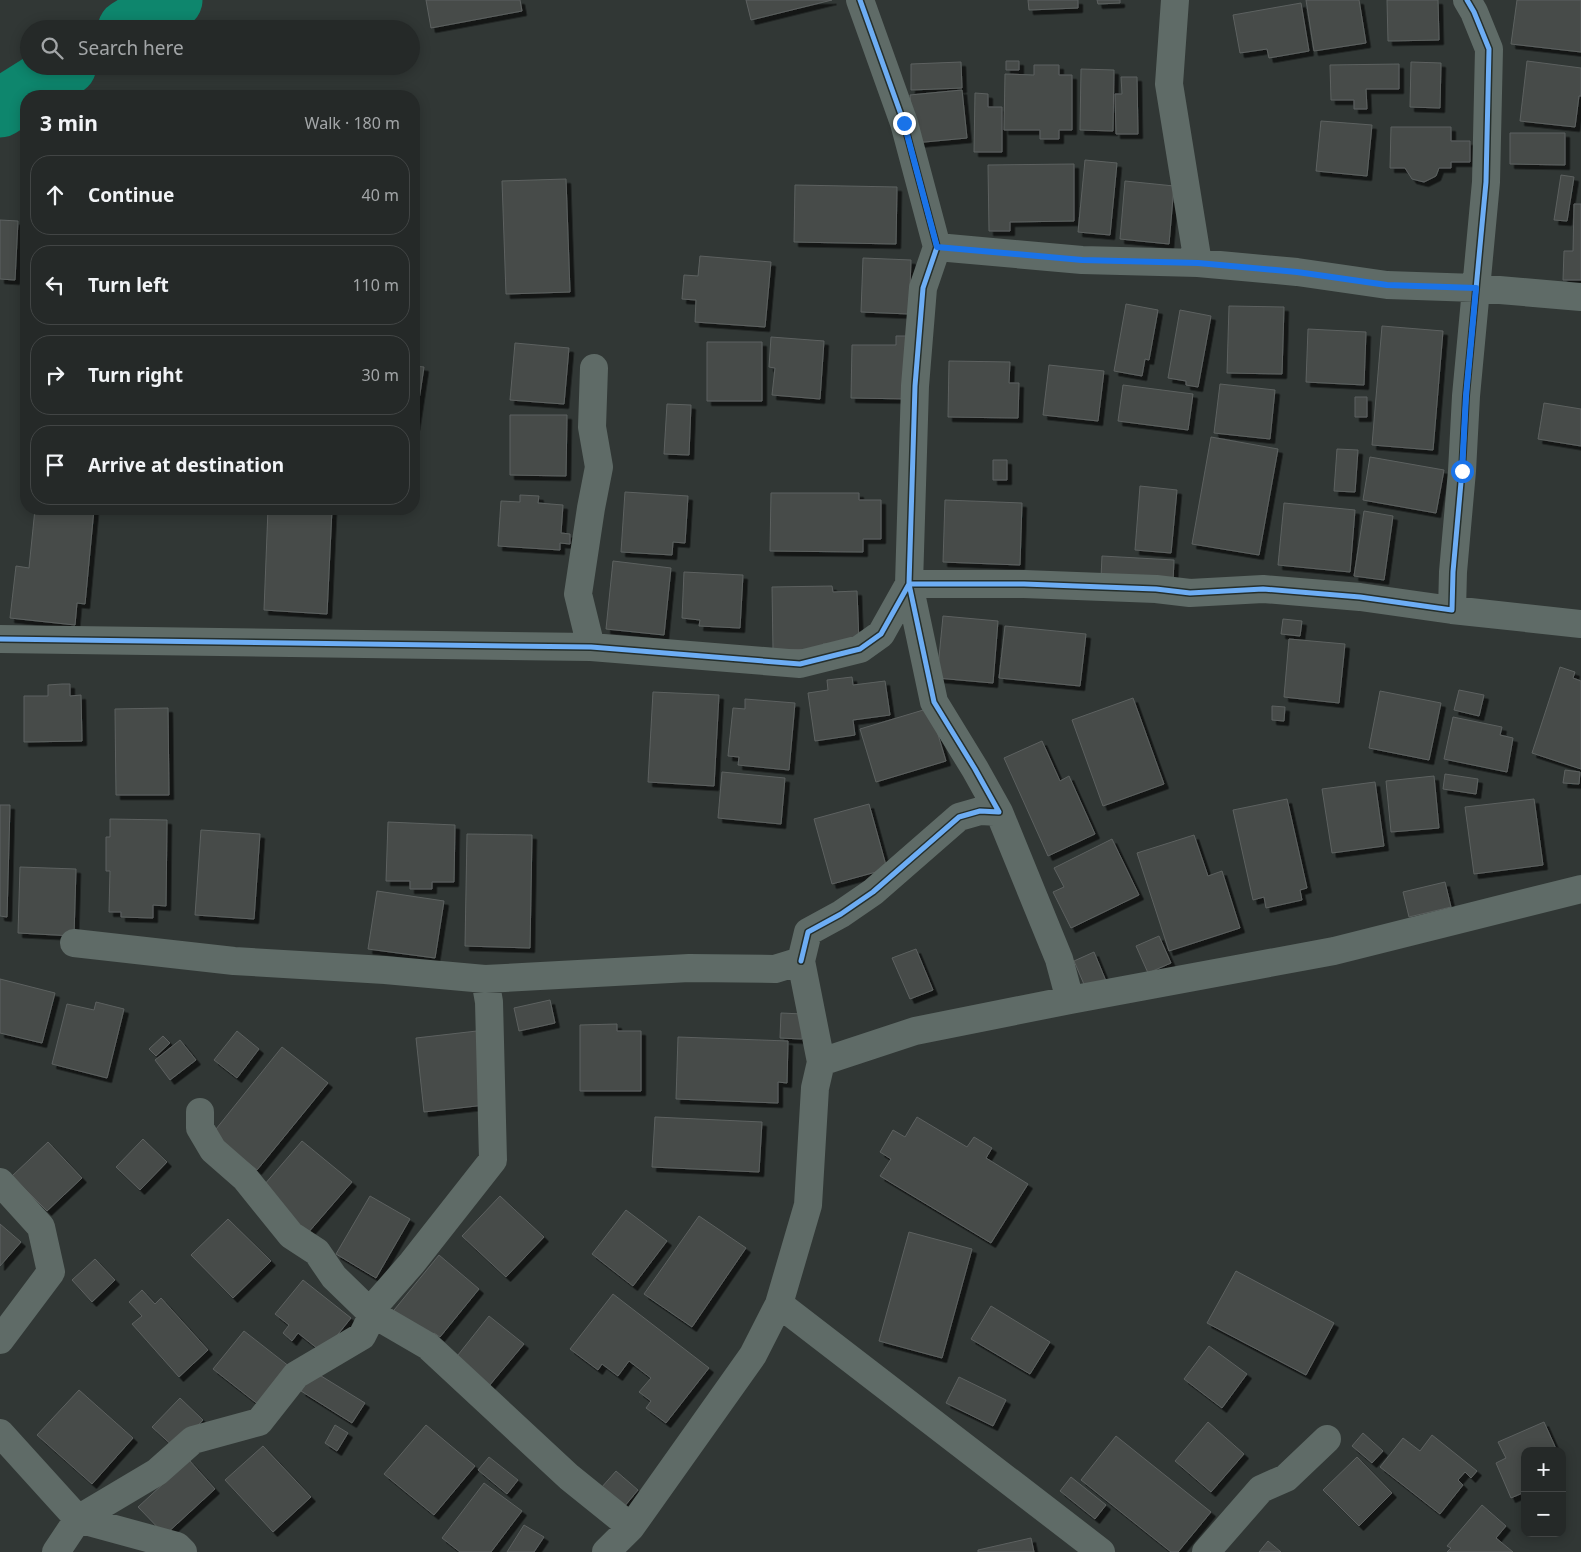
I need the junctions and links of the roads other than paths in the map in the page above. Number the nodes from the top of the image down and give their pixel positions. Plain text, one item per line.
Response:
1 (860, 0) edge
2 (1175, 0) edge
3 (1467, 0) edge
4 (937, 247) junction
5 (1198, 263) junction
6 (1476, 288) junction
7 (1581, 297) edge
8 (594, 368) dead end
9 (909, 584) junction
10 (1452, 610) junction
11 (1581, 624) edge
12 (0, 639) edge
13 (590, 647) junction
14 (999, 812) junction
15 (1581, 889) edge
16 (74, 943) dead end
17 (801, 961) junction
18 (485, 979) junction
19 (1070, 1000) junction
20 (821, 1062) junction
21 (200, 1112) dead end
22 (0, 1182) edge
23 (779, 1304) junction
24 (0, 1340) edge
25 (0, 1433) edge
26 (1327, 1439) dead end
27 (78, 1519) junction
28 (631, 1527) junction
29 (56, 1552) edge
30 (183, 1552) edge
31 (606, 1552) edge
32 (1101, 1552) edge
33 (1206, 1552) edge

1 - 4 street
2 - 5 street
3 - 6 street
4 - 5 street
4 - 9 street
5 - 6 street
6 - 7 street
6 - 10 street
8 - 13 street
9 - 10 street
9 - 13 street
9 - 14 street
10 - 11 street
12 - 13 street
14 - 17 street
14 - 19 street
15 - 19 street
16 - 18 street
17 - 18 street
17 - 20 street
18 - 21 street
19 - 20 street
20 - 23 street
22 - 24 street
23 - 28 street
23 - 32 street
25 - 27 street
26 - 33 street
27 - 28 street
27 - 29 street
27 - 30 street
28 - 31 street

